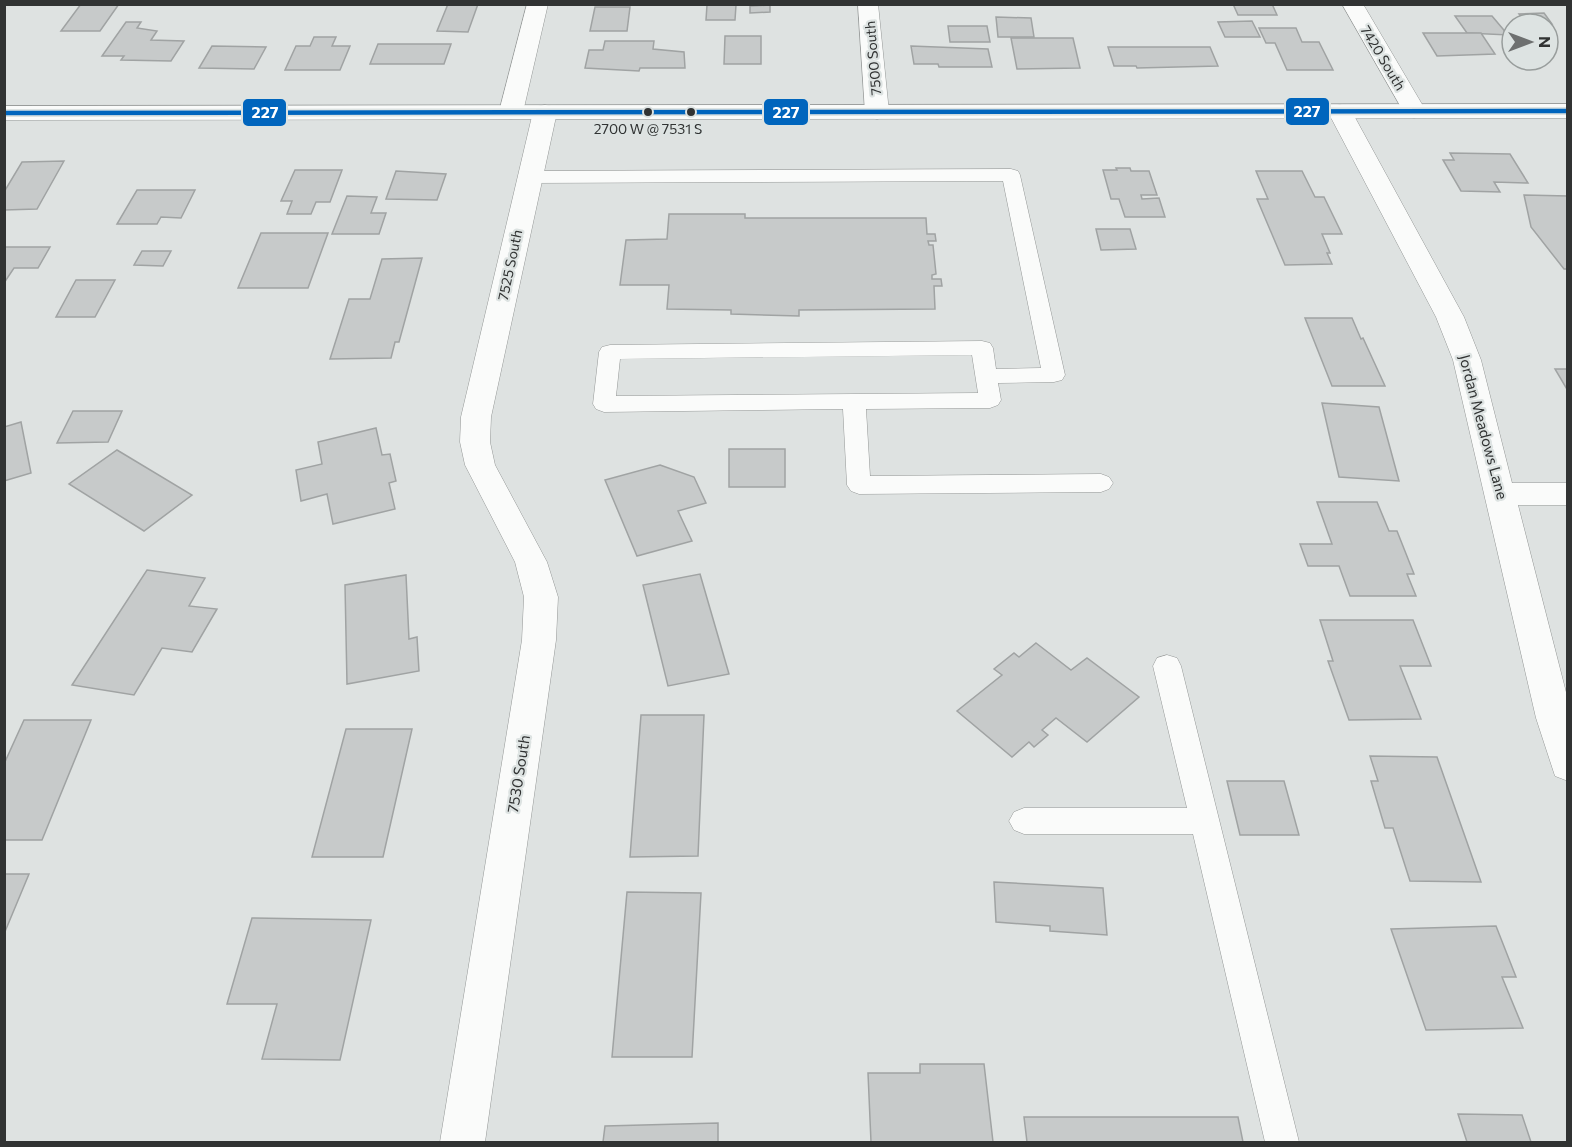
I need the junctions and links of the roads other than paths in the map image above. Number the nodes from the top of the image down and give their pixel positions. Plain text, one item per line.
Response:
1 (538, 4) edge
2 (868, 4) edge
3 (1352, 4) edge
4 (1414, 111) junction
5 (1568, 111) edge
6 (4, 112) edge
7 (511, 112) junction
8 (544, 112) junction
9 (877, 112) junction
10 (1340, 112) junction
11 (529, 177) junction
12 (986, 376) junction
13 (854, 401) junction
14 (477, 417) joint
15 (1101, 483) dead end
16 (1501, 494) junction
17 (1568, 494) edge
18 (1167, 666) dead end
19 (1568, 765) edge
20 (1024, 821) dead end
21 (1204, 821) junction
22 (462, 1143) edge
23 (1282, 1143) edge

1 - 7 street
2 - 9 street, 7500 South
3 - 4 street, 7420 South
4 - 5 street
4 - 10 street
6 - 7 street
7 - 8 street
8 - 9 street
8 - 11 street, 7525 South
9 - 10 street
10 - 16 street, Jordan Meadows Lane
11 - 12 lane
11 - 14 street, 7525 South
12 - 13 lane
12 - 13 lane
13 - 15 lane
14 - 22 street, 7530 South
16 - 17 street
16 - 19 street, Jordan Meadows Lane
18 - 21 lane
20 - 21 lane
21 - 23 lane

